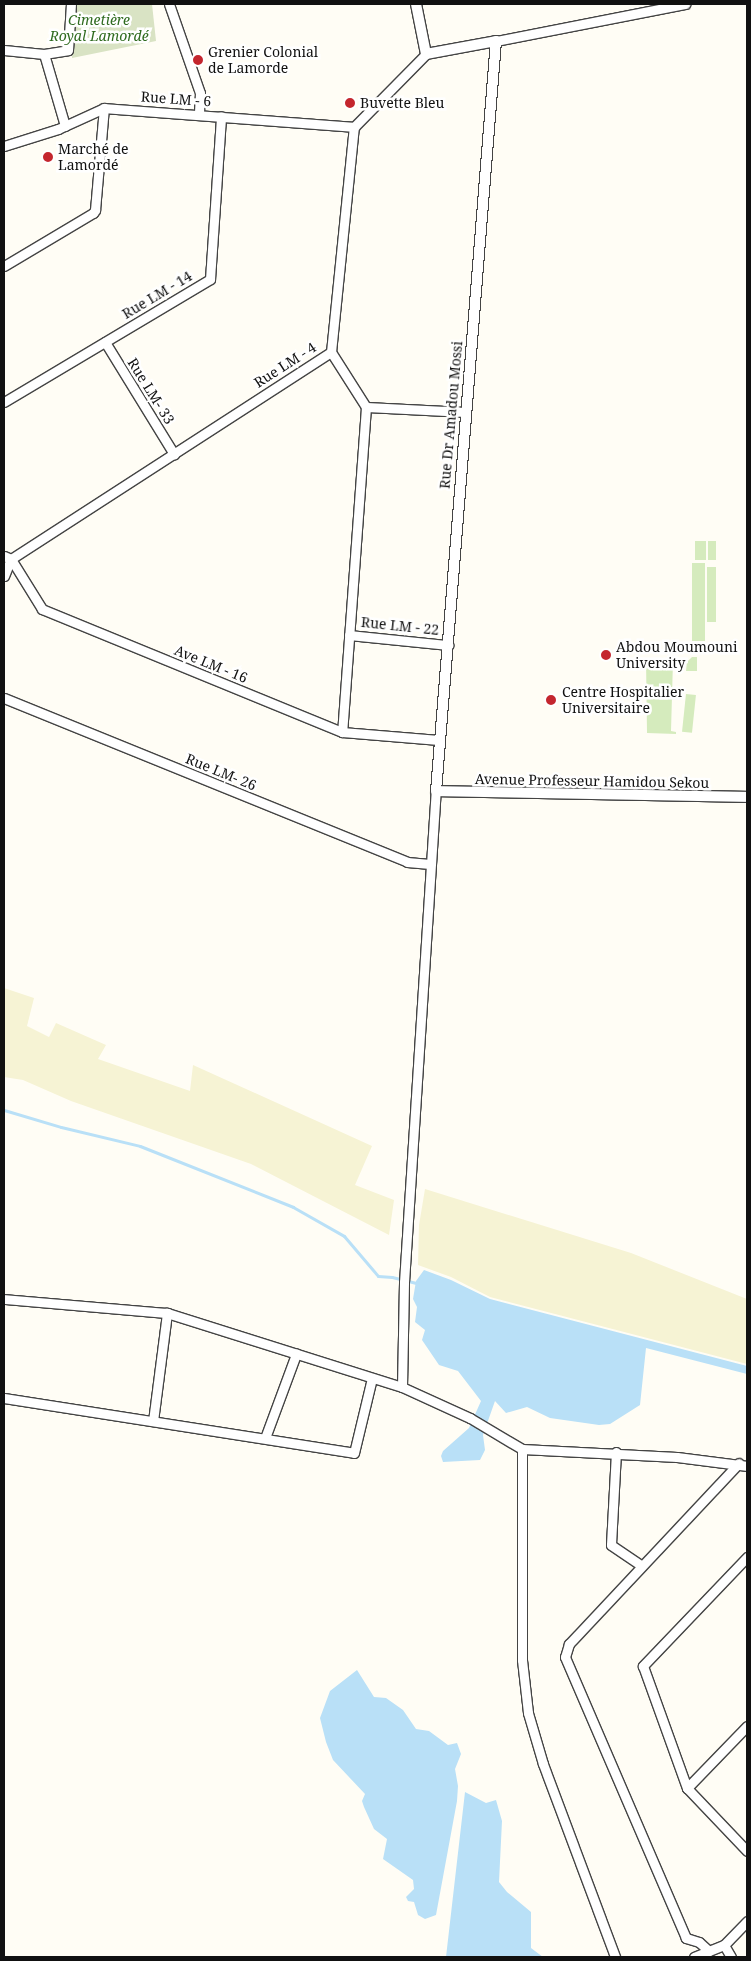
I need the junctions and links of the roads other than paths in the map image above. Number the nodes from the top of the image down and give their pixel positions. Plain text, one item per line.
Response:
1 (71, 4) edge
2 (169, 4) edge
3 (416, 4) edge
4 (685, 4) edge
5 (496, 41) junction
6 (4, 50) edge
7 (44, 54) junction
8 (426, 54) junction
9 (104, 108) junction
10 (199, 115) junction
11 (221, 116) junction
12 (65, 126) junction
13 (354, 127) junction
14 (4, 146) edge
15 (4, 266) edge
16 (105, 342) junction
17 (330, 352) junction
18 (4, 402) edge
19 (366, 407) junction
20 (466, 412) junction
21 (174, 454) junction
22 (7, 557) edge
23 (4, 576) edge
24 (349, 635) junction
25 (448, 645) junction
26 (4, 698) edge
27 (342, 732) junction
28 (439, 740) junction
29 (436, 792) junction
30 (747, 797) edge
31 (430, 864) junction
32 (4, 1299) edge
33 (167, 1313) junction
34 (296, 1354) junction
35 (372, 1378) junction
36 (402, 1387) junction
37 (4, 1398) edge
38 (153, 1420) junction
39 (265, 1438) junction
40 (522, 1449) junction
41 (616, 1452) junction
42 (743, 1465) edge
43 (747, 1557) edge
44 (642, 1566) junction
45 (747, 1726) edge
46 (687, 1788) junction
47 (747, 1852) edge
48 (747, 1921) edge
49 (724, 1944) junction
50 (709, 1951) junction
51 (614, 1957) edge
52 (694, 1957) edge
53 (732, 1957) edge

1 - 7 street
2 - 10 street
3 - 8 street
4 - 5 street
5 - 8 street
5 - 20 street, Rue Dr Amadou Mossi
6 - 7 street
7 - 12 street
8 - 13 street
9 - 10 street, Rue LM - 6
9 - 12 street, Rue LM - 6
9 - 15 street
10 - 11 street, Rue LM - 6
11 - 13 street, Rue LM - 6
11 - 16 street, Rue LM - 14
12 - 14 street, Rue LM - 6
13 - 17 street, Rue LM - 4
16 - 18 street, Rue LM - 14
16 - 21 street, Rue LM- 33
17 - 19 street
17 - 21 street, Rue LM - 4
19 - 20 street
19 - 24 street
20 - 25 street, Rue Dr Amadou Mossi
21 - 22 street, Rue LM - 4
22 - 23 street
22 - 27 street, Ave LM - 16
24 - 25 street, Rue LM - 22
24 - 27 street
25 - 28 street, Rue Dr Amadou Mossi
26 - 31 street, Rue LM- 26
27 - 28 street, Ave LM - 16
28 - 29 street, Rue Dr Amadou Mossi
29 - 30 street, Avenue Professeur Hamidou Sekou
29 - 31 street
31 - 36 street
32 - 33 street
33 - 34 street
33 - 38 street
34 - 35 street
34 - 39 street
35 - 36 street
35 - 39 street
36 - 40 street
37 - 38 street
38 - 39 street
40 - 41 street
40 - 51 street
41 - 42 street
41 - 44 street
42 - 44 street
43 - 46 street
44 - 50 street
45 - 46 street
46 - 47 street
48 - 49 street
49 - 50 street
49 - 53 street
50 - 52 street

